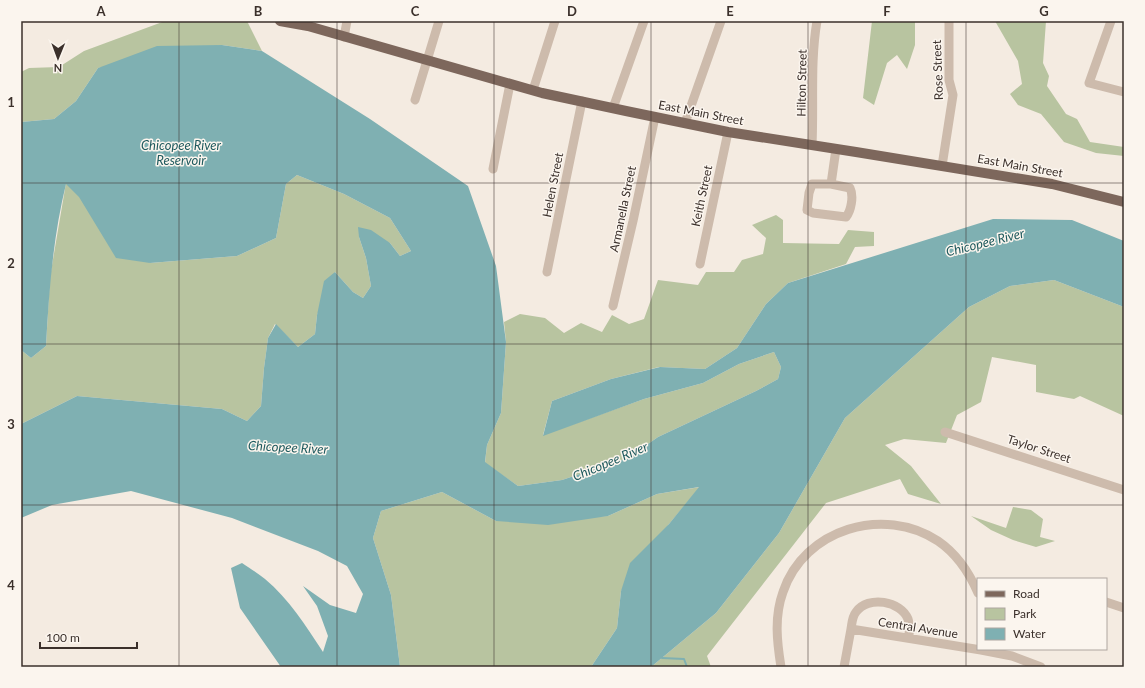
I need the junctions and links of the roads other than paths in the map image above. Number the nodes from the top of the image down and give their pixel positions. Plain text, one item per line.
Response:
1 (280, 21) edge
2 (347, 21) edge
3 (439, 21) edge
4 (555, 21) edge
5 (644, 21) edge
6 (721, 21) edge
7 (817, 21) edge
8 (949, 21) edge
9 (1111, 21) edge
10 (344, 37) junction
11 (428, 61) junction
12 (510, 84) junction
13 (532, 90) junction
14 (1124, 92) edge
15 (415, 100) dead end
16 (582, 101) junction
17 (613, 108) junction
18 (654, 117) junction
19 (685, 123) junction
20 (728, 132) junction
21 (812, 145) junction
22 (836, 149) junction
23 (942, 166) junction
24 (493, 169) dead end
25 (831, 184) junction
26 (1124, 202) edge
27 (700, 264) dead end
28 (547, 272) dead end
29 (613, 306) dead end
30 (945, 432) dead end
31 (1124, 490) edge
32 (977, 591) edge
33 (1107, 602) edge
34 (1124, 608) edge
35 (851, 630) junction
36 (909, 638) junction
37 (977, 648) edge
38 (985, 650) edge
39 (781, 667) edge
40 (844, 667) edge
41 (1041, 667) edge

1 - 10 main road, East Main Street
2 - 10 street
3 - 11 street
4 - 13 street
5 - 17 street
6 - 19 street
7 - 21 street, Hilton Street
8 - 23 street, Rose Street
9 - 14 street
10 - 11 main road, East Main Street
11 - 12 main road, East Main Street
11 - 15 street
12 - 13 main road, East Main Street
12 - 24 street
13 - 16 main road, East Main Street
16 - 17 main road, East Main Street
16 - 28 street, Helen Street
17 - 18 main road, East Main Street
18 - 19 main road, East Main Street
18 - 29 street, Armanella Street
19 - 20 main road, East Main Street
20 - 21 main road, East Main Street
20 - 27 street, Keith Street
21 - 22 main road, East Main Street
22 - 23 main road, East Main Street
22 - 25 street
23 - 26 main road, East Main Street
25 - 25 street
30 - 31 street, Taylor Street
32 - 39 street
33 - 34 street
35 - 36 street, Central Avenue
35 - 36 street
35 - 40 street
36 - 37 street, Central Avenue
38 - 41 street, Central Avenue

